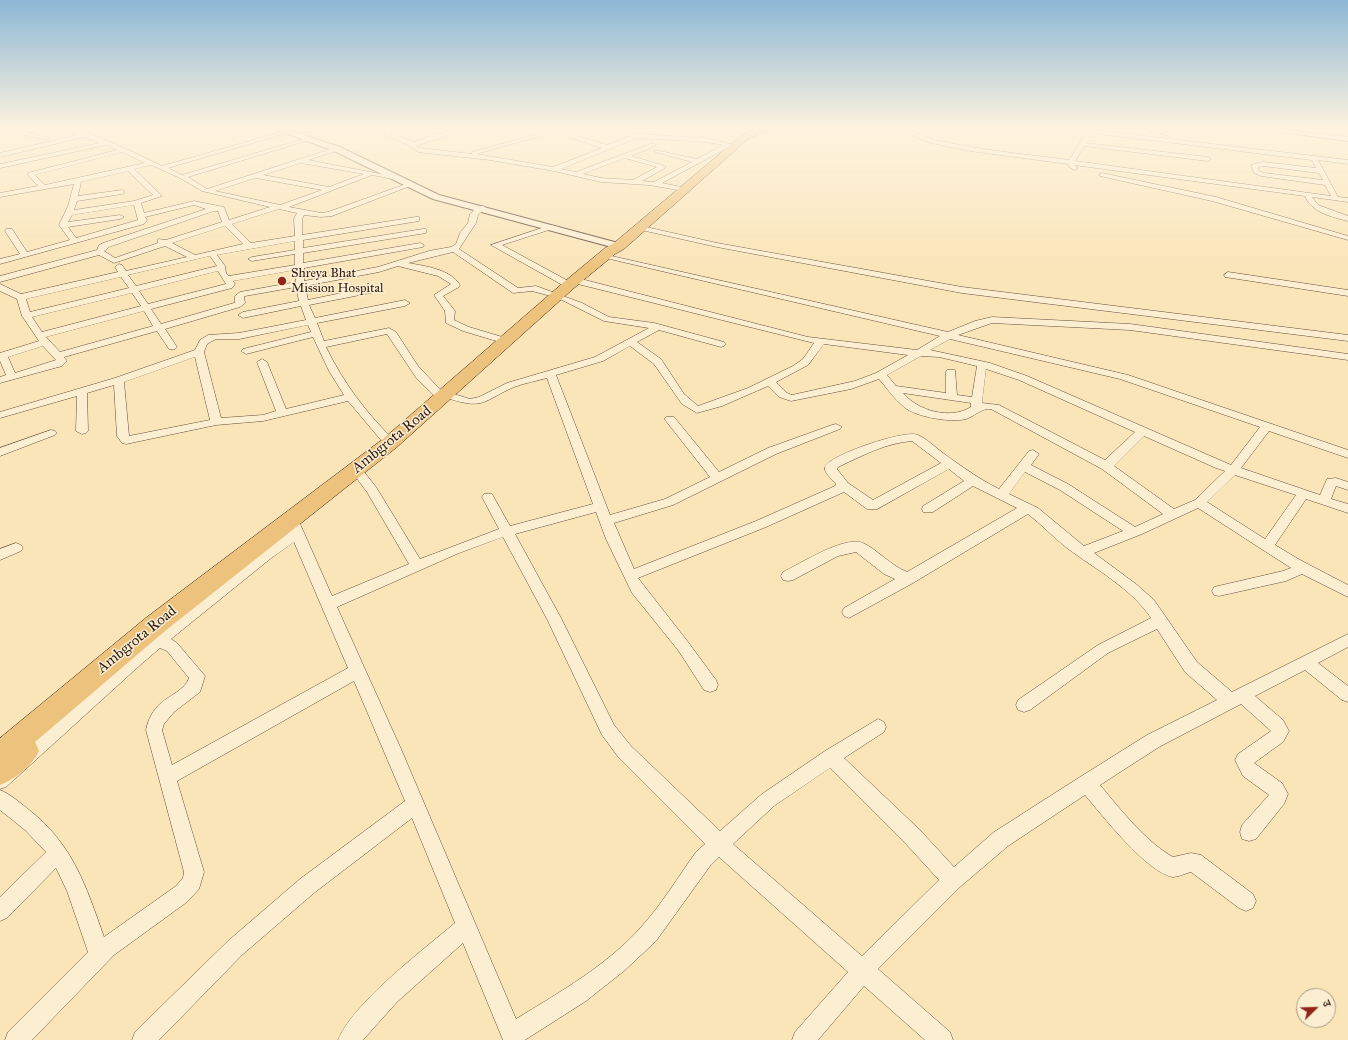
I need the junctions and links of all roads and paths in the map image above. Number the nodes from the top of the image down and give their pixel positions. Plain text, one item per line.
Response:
1 (31, 176) edge
2 (97, 176) edge
3 (137, 176) edge
4 (179, 176) edge
5 (187, 176) edge
6 (254, 176) joint
7 (365, 176) edge
8 (390, 176) edge
9 (393, 176) joint
10 (582, 176) edge
11 (597, 176) edge
12 (647, 176) edge
13 (670, 176) edge
14 (698, 176) edge
15 (704, 176) edge
16 (1102, 176) edge
17 (1165, 176) edge
18 (1212, 176) edge
19 (1267, 176) edge
20 (1324, 176) edge
21 (182, 177) junction
22 (591, 178) junction
23 (78, 180) junction
24 (634, 182) junction
25 (1213, 182) junction
26 (1328, 183) junction
27 (655, 184) junction
28 (408, 185) junction
29 (43, 188) junction
30 (330, 189) junction
31 (683, 189) junction
32 (207, 191) junction
33 (122, 192) dead end
34 (1308, 195) junction
35 (0, 196) edge
36 (74, 199) junction
37 (1336, 199) junction
38 (1348, 200) edge
39 (136, 203) junction
40 (280, 207) junction
41 (481, 208) junction
42 (214, 209) junction
43 (301, 212) junction
44 (69, 213) junction
45 (141, 216) junction
46 (120, 217) dead end
47 (416, 219) dead end
48 (1348, 219) edge
49 (226, 223) junction
50 (63, 225) junction
51 (554, 227) junction
52 (9, 231) dead end
53 (424, 231) dead end
54 (143, 232) junction
55 (299, 238) junction
56 (1348, 238) edge
57 (75, 242) junction
58 (624, 242) junction
59 (165, 243) junction
60 (248, 245) junction
61 (420, 245) dead end
62 (454, 249) junction
63 (299, 251) junction
64 (100, 252) junction
65 (212, 253) junction
66 (25, 255) junction
67 (194, 257) junction
68 (252, 259) dead end
69 (114, 261) junction
70 (0, 262) edge
71 (399, 263) junction
72 (299, 266) junction
73 (221, 268) junction
74 (124, 273) junction
75 (1228, 275) dead end
76 (0, 279) edge
77 (228, 279) junction
78 (300, 284) junction
79 (0, 287) edge
80 (375, 289) dead end
81 (134, 290) junction
82 (567, 290) junction
83 (1348, 293) edge
84 (21, 297) junction
85 (405, 303) dead end
86 (304, 304) junction
87 (146, 308) junction
88 (243, 315) dead end
89 (27, 316) junction
90 (312, 323) junction
91 (158, 328) junction
92 (658, 328) junction
93 (315, 334) junction
94 (949, 336) junction
95 (1348, 338) edge
96 (41, 340) junction
97 (506, 341) junction
98 (820, 341) junction
99 (631, 343) junction
100 (721, 344) dead end
101 (320, 345) junction
102 (172, 347) dead end
103 (246, 351) dead end
104 (199, 352) junction
105 (921, 353) junction
106 (2, 356) edge
107 (58, 356) junction
108 (1348, 357) edge
109 (262, 362) dead end
110 (982, 364) junction
111 (951, 372) dead end
112 (551, 374) junction
113 (881, 375) junction
114 (12, 378) junction
115 (0, 380) edge
116 (119, 380) junction
117 (769, 381) junction
118 (895, 389) junction
119 (82, 392) junction
120 (350, 397) junction
121 (448, 397) junction
122 (952, 398) junction
123 (976, 405) junction
124 (283, 414) junction
125 (0, 415) edge
126 (670, 419) dead end
127 (216, 422) junction
128 (1266, 427) junction
129 (836, 428) dead end
130 (82, 431) dead end
131 (1143, 431) junction
132 (51, 433) dead end
133 (390, 443) junction
134 (0, 452) edge
135 (1033, 454) dead end
136 (1348, 454) edge
137 (949, 464) junction
138 (1023, 466) junction
139 (1106, 466) junction
140 (1234, 470) junction
141 (361, 476) junction
142 (718, 478) junction
143 (973, 481) junction
144 (843, 486) junction
145 (1348, 486) edge
146 (1303, 494) junction
147 (1001, 496) junction
148 (488, 497) dead end
149 (1324, 501) junction
150 (1199, 503) junction
151 (601, 506) junction
152 (1027, 508) junction
153 (928, 509) dead end
154 (1348, 509) edge
155 (1174, 515) junction
156 (606, 521) junction
157 (296, 529) junction
158 (507, 531) junction
159 (1134, 532) junction
160 (1267, 547) junction
161 (16, 548) dead end
162 (1083, 552) junction
163 (0, 555) edge
164 (417, 565) junction
165 (1303, 568) junction
166 (630, 576) junction
167 (788, 576) dead end
168 (908, 579) junction
169 (1219, 591) dead end
170 (1348, 592) edge
171 (329, 604) junction
172 (848, 612) dead end
173 (1160, 620) junction
174 (160, 640) junction
175 (1348, 640) edge
176 (1306, 662) junction
177 (357, 671) junction
178 (710, 685) dead end
179 (1348, 695) edge
180 (1235, 697) junction
181 (1024, 704) dead end
182 (878, 727) dead end
183 (0, 755) edge
184 (831, 757) junction
185 (0, 772) edge
186 (167, 777) junction
187 (0, 781) edge
188 (1086, 783) junction
189 (0, 799) edge
190 (414, 804) junction
191 (1249, 832) dead end
192 (719, 844) junction
193 (58, 853) junction
194 (953, 880) junction
195 (1246, 901) dead end
196 (0, 911) edge
197 (466, 927) junction
198 (100, 954) junction
199 (863, 971) junction
200 (512, 1038) edge
201 (16, 1040) edge
202 (143, 1040) edge
203 (349, 1040) edge
204 (803, 1040) edge
205 (942, 1040) edge

1 - 29 street
2 - 23 street
3 - 39 street
4 - 21 street
5 - 21 street
6 - 30 street
6 - 32 street
7 - 30 street
8 - 9 street
9 - 28 street
10 - 22 street
11 - 22 street
12 - 24 street
13 - 27 street
14 - 31 main road
15 - 31 main road
16 - 56 street
17 - 25 street
18 - 25 street
19 - 26 street
20 - 26 street
21 - 32 street
22 - 24 street
23 - 29 street
23 - 36 street
24 - 27 street
25 - 34 street
26 - 37 street
27 - 31 street
28 - 41 street
28 - 43 street
29 - 35 street
30 - 40 street
31 - 58 main road
32 - 40 street
33 - 36 street
34 - 37 street
34 - 48 street
36 - 44 street
37 - 38 street
39 - 44 street
39 - 45 street
40 - 43 street
40 - 49 street
41 - 51 street
41 - 62 street
42 - 45 street
42 - 49 street
42 - 54 street
43 - 55 street
44 - 50 street
45 - 57 street
46 - 50 street
47 - 55 street
49 - 59 street
49 - 60 street
50 - 57 street
51 - 58 street
51 - 82 street
52 - 66 street
53 - 63 street
54 - 59 street
54 - 64 street
55 - 60 street
55 - 63 street
57 - 66 street
58 - 82 main road
58 - 94 street
58 - 95 street
59 - 67 street
59 - 69 street
60 - 65 street
61 - 72 street
62 - 71 street
62 - 82 street
63 - 68 street
63 - 72 street
64 - 69 street
64 - 76 street
65 - 67 street
65 - 73 street
66 - 70 street
67 - 74 street
69 - 74 street
71 - 78 street
71 - 97 street
72 - 77 street
72 - 78 street
73 - 77 street
73 - 81 street
74 - 81 street
74 - 84 street
75 - 83 street
77 - 87 street
78 - 86 street
78 - 91 street
79 - 84 street
80 - 86 street
81 - 87 street
81 - 89 street
82 - 92 street
82 - 97 main road, Ambgrota Road
82 - 98 street
82 - 121 main road
84 - 89 street
85 - 90 street
86 - 88 street
86 - 90 street
87 - 91 street
87 - 96 street
89 - 96 street
90 - 93 street
90 - 104 street
91 - 102 street
91 - 107 street
92 - 99 street
92 - 100 street
93 - 101 street
93 - 103 street
94 - 105 street
94 - 108 street
94 - 128 street
96 - 106 street
96 - 107 street
97 - 121 main road, Ambgrota Road
98 - 105 street
98 - 117 street
99 - 112 street
99 - 117 street
101 - 120 street
101 - 121 street
104 - 116 street
104 - 127 street
105 - 110 street
105 - 113 street
106 - 114 street
107 - 114 street
109 - 124 street
110 - 123 street
110 - 131 street
111 - 122 street
112 - 121 street
112 - 151 street
113 - 117 street
113 - 118 street
114 - 115 street
116 - 119 street
116 - 127 street
118 - 122 street
118 - 123 street
119 - 125 street
119 - 130 street
120 - 124 street
120 - 133 street
121 - 133 main road, Ambgrota Road
121 - 141 main road
122 - 123 street
123 - 139 street
124 - 127 street
126 - 142 street
128 - 136 street
128 - 140 street
129 - 142 street
131 - 139 street
131 - 140 street
132 - 134 street
133 - 183 main road, Ambgrota Road
135 - 138 street
137 - 143 street
137 - 144 street
137 - 144 street
138 - 147 street
138 - 159 street
139 - 155 street
140 - 146 street
140 - 150 street
141 - 157 main road
141 - 164 street
142 - 156 street
143 - 147 street
143 - 153 street
144 - 166 street
145 - 149 street
146 - 149 street
146 - 160 street
147 - 152 street
148 - 158 street
149 - 154 street
150 - 155 street
150 - 160 street
151 - 156 street
151 - 158 street
152 - 162 street
152 - 168 street
155 - 159 street
156 - 166 street
157 - 171 street
157 - 174 street
157 - 185 main road
158 - 164 street
158 - 192 street
159 - 162 street
160 - 165 street
161 - 163 street
162 - 173 street
164 - 171 street
165 - 169 street
165 - 170 street
166 - 178 street
167 - 168 street
168 - 172 street
171 - 177 street
173 - 180 street
173 - 181 street
174 - 186 street
174 - 187 street
175 - 176 street
176 - 179 street
176 - 180 street
177 - 186 street
177 - 190 street
180 - 188 street
180 - 191 street
182 - 184 street
184 - 192 street
184 - 194 street
186 - 198 street
188 - 194 street
188 - 195 street
189 - 193 street
190 - 197 street
190 - 202 street
192 - 199 street
192 - 200 street
193 - 196 street
193 - 198 street
194 - 199 street
197 - 200 street
197 - 203 street
198 - 201 street
199 - 204 street
199 - 205 street

